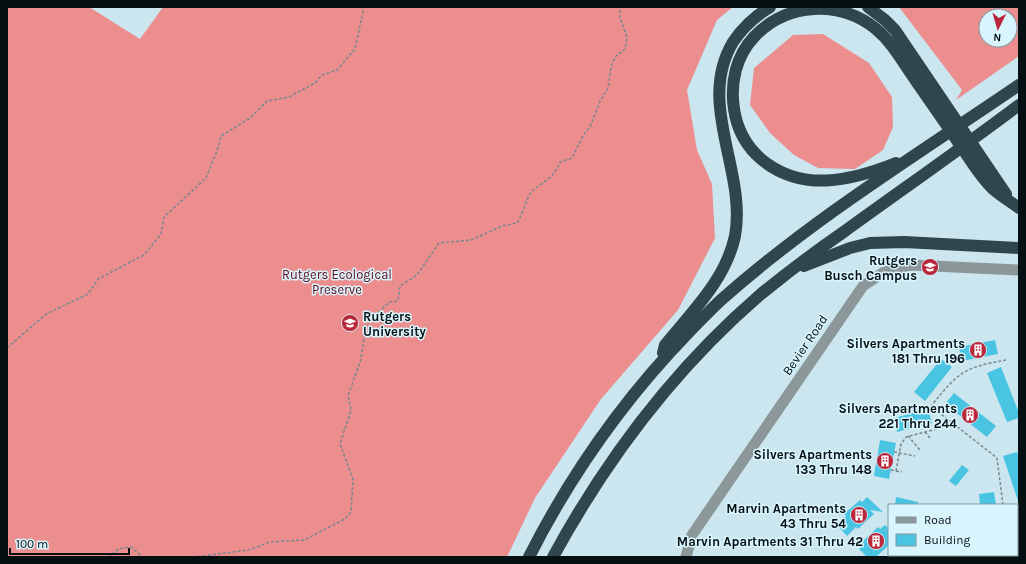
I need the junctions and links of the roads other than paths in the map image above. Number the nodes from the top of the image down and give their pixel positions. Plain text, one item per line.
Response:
1 (770, 7) edge
2 (868, 7) edge
3 (1019, 85) edge
4 (1019, 105) edge
5 (917, 154) junction
6 (1009, 200) junction
7 (1019, 208) edge
8 (1019, 248) edge
9 (1019, 270) edge
10 (783, 276) junction
11 (661, 361) junction
12 (529, 557) edge
13 (553, 557) edge
14 (686, 557) edge

1 - 11 highway
2 - 6 highway
3 - 5 highway
4 - 10 highway
5 - 6 highway
5 - 11 highway
6 - 7 highway
8 - 10 highway
9 - 14 street, Bevier Road
10 - 13 highway
11 - 12 highway

